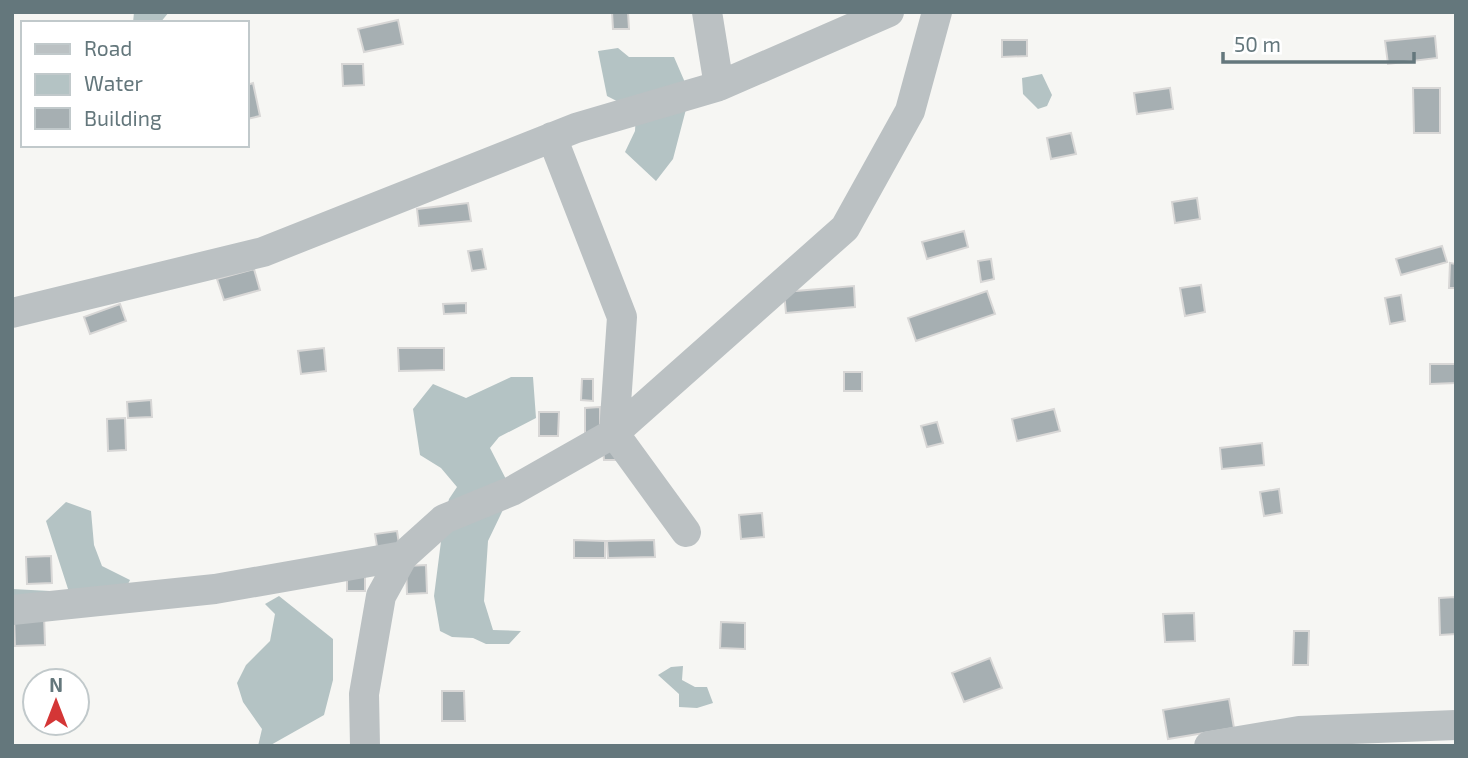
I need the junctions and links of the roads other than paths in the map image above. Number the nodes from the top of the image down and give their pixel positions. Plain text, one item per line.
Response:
1 (708, 12) edge
2 (889, 12) edge
3 (937, 12) edge
4 (719, 86) junction
5 (552, 137) junction
6 (14, 312) edge
7 (614, 433) junction
8 (686, 532) dead end
9 (403, 556) junction
10 (12, 610) edge
11 (1456, 725) edge
12 (365, 746) edge
13 (1209, 746) edge

1 - 4 street
2 - 4 street
3 - 7 street
4 - 5 street
5 - 6 street
5 - 7 street
7 - 8 street
7 - 9 street
9 - 10 street
9 - 12 street
11 - 13 street

